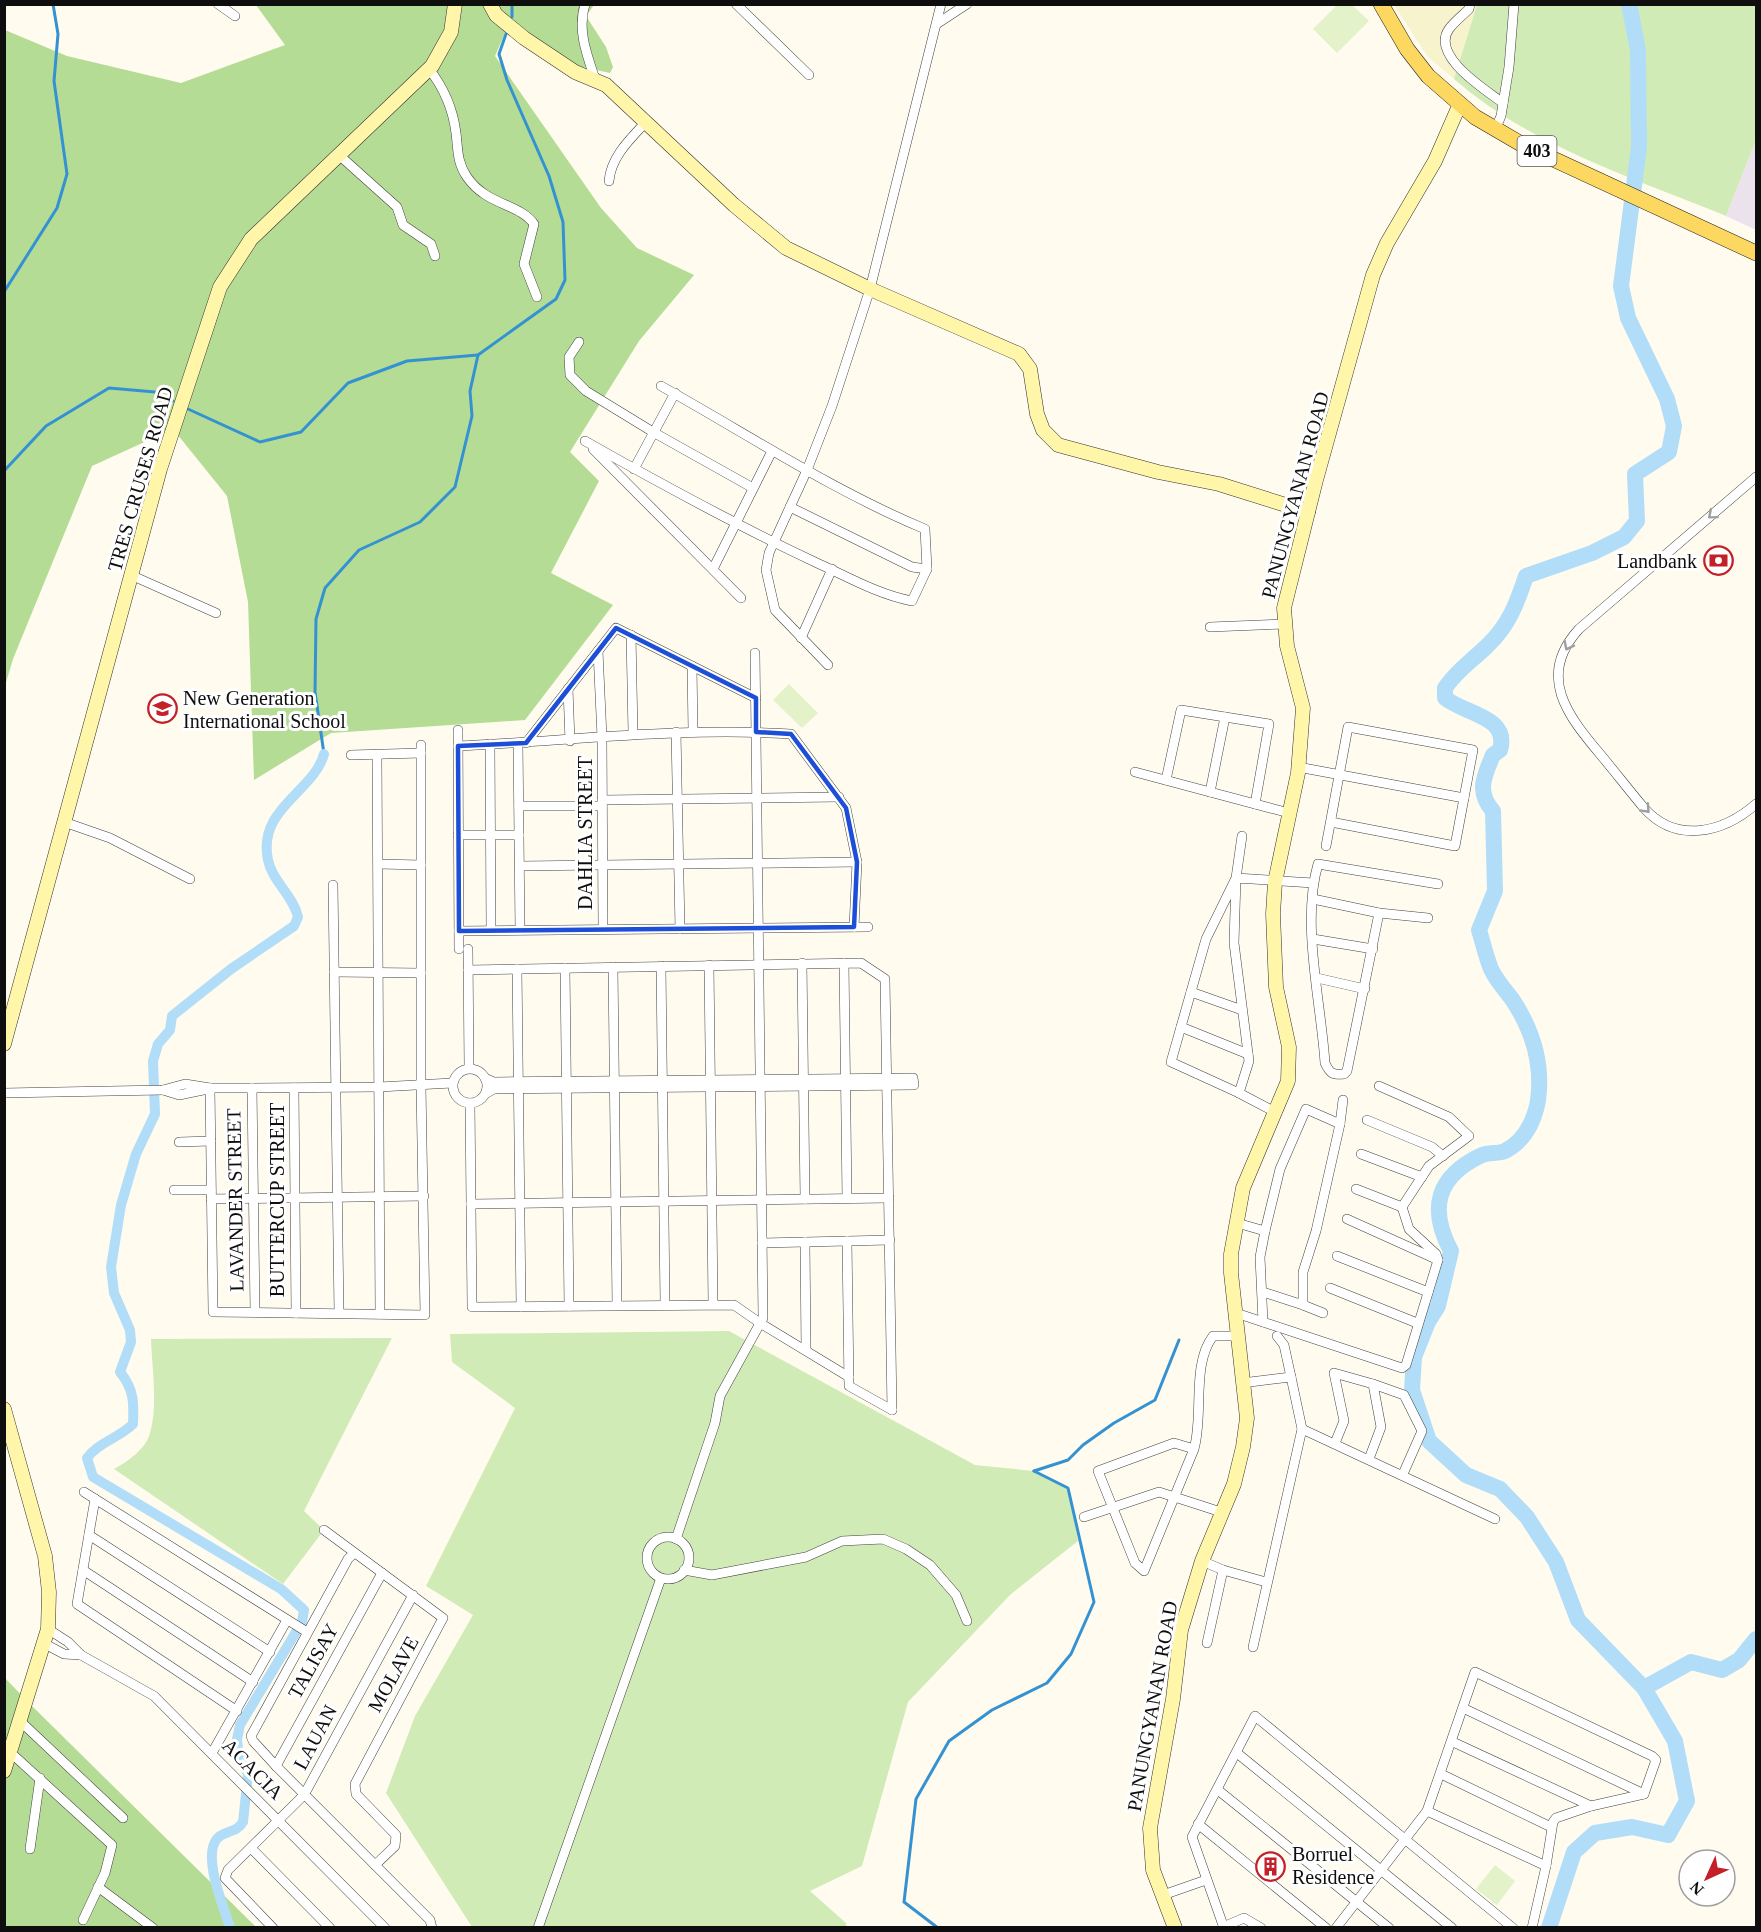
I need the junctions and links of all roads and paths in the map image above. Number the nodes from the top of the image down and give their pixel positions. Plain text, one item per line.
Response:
1 (218, 4) edge
2 (456, 4) edge
3 (490, 4) edge
4 (585, 4) edge
5 (736, 4) edge
6 (941, 4) edge
7 (967, 4) edge
8 (1381, 4) edge
9 (1470, 4) edge
10 (1514, 4) edge
11 (235, 16) dead end
12 (938, 23) junction
13 (429, 69) junction
14 (809, 75) dead end
15 (595, 79) junction
16 (1503, 104) junction
17 (1459, 106) junction
18 (646, 122) junction
19 (1495, 130) junction
20 (339, 155) junction
21 (609, 181) dead end
22 (1756, 253) edge
23 (435, 256) dead end
24 (870, 289) junction
25 (537, 297) dead end
26 (579, 342) dead end
27 (662, 386) dead end
28 (675, 393) junction
29 (653, 432) junction
30 (772, 451) junction
31 (634, 469) junction
32 (807, 470) junction
33 (1756, 477) edge
34 (753, 488) junction
35 (790, 507) junction
36 (1308, 512) junction
37 (737, 526) junction
38 (774, 542) junction
39 (713, 569) junction
40 (832, 569) junction
41 (927, 569) junction
42 (133, 576) junction
43 (741, 598) dead end
44 (216, 613) dead end
45 (1284, 624) junction
46 (1210, 627) dead end
47 (631, 635) junction
48 (801, 638) junction
49 (598, 651) junction
50 (755, 652) dead end
51 (828, 665) dead end
52 (692, 666) junction
53 (568, 689) junction
54 (756, 698) junction
55 (1225, 717) junction
56 (458, 730) dead end
57 (693, 731) junction
58 (676, 732) junction
59 (756, 732) junction
60 (633, 733) junction
61 (602, 737) junction
62 (570, 741) junction
63 (522, 743) junction
64 (490, 744) junction
65 (458, 746) junction
66 (351, 755) dead end
67 (377, 756) junction
68 (1298, 768) junction
69 (1135, 772) dead end
70 (1340, 775) junction
71 (1166, 780) junction
72 (1210, 792) junction
73 (838, 797) junction
74 (1464, 798) junction
75 (757, 799) junction
76 (678, 800) junction
77 (602, 803) junction
78 (1256, 804) junction
79 (1756, 804) edge
80 (519, 806) junction
81 (1289, 813) junction
82 (64, 822) junction
83 (1331, 822) junction
84 (458, 835) junction
85 (490, 835) junction
86 (519, 835) junction
87 (1242, 836) dead end
88 (1326, 846) dead end
89 (857, 862) junction
90 (603, 863) junction
91 (379, 864) junction
92 (679, 864) junction
93 (758, 864) junction
94 (421, 865) junction
95 (520, 866) junction
96 (1236, 878) junction
97 (190, 879) dead end
98 (1275, 882) junction
99 (1312, 883) junction
100 (1438, 884) dead end
101 (333, 885) dead end
102 (1313, 899) junction
103 (1379, 913) junction
104 (1428, 918) dead end
105 (854, 927) junction
106 (868, 927) dead end
107 (758, 928) junction
108 (603, 929) junction
109 (680, 929) junction
110 (491, 930) junction
111 (520, 930) junction
112 (459, 931) junction
113 (1313, 939) junction
114 (1372, 949) junction
115 (802, 963) junction
116 (844, 963) junction
117 (759, 964) junction
118 (709, 965) junction
119 (661, 966) junction
120 (613, 967) junction
121 (565, 968) junction
122 (516, 969) junction
123 (468, 970) junction
124 (334, 972) junction
125 (379, 973) junction
126 (421, 973) junction
127 (1317, 978) junction
128 (1365, 988) junction
129 (1191, 992) junction
130 (1242, 1010) junction
131 (1181, 1027) junction
132 (4, 1044) edge
133 (1248, 1054) junction
134 (469, 1068) junction
135 (485, 1078) junction
136 (846, 1082) junction
137 (888, 1082) junction
138 (760, 1083) junction
139 (804, 1083) junction
140 (662, 1084) junction
141 (710, 1084) junction
142 (567, 1085) junction
143 (615, 1085) junction
144 (421, 1086) junction
145 (518, 1086) junction
146 (1379, 1086) dead end
147 (453, 1087) junction
148 (210, 1088) junction
149 (252, 1088) junction
150 (294, 1088) junction
151 (336, 1088) junction
152 (378, 1088) junction
153 (4, 1093) edge
154 (1239, 1093) junction
155 (485, 1094) junction
156 (1343, 1100) dead end
157 (470, 1103) junction
158 (1275, 1112) junction
159 (1367, 1120) dead end
160 (1340, 1124) junction
161 (211, 1140) junction
162 (179, 1142) dead end
163 (1361, 1155) dead end
164 (1443, 1156) junction
165 (1422, 1177) junction
166 (1356, 1189) dead end
167 (174, 1190) dead end
168 (211, 1194) junction
169 (424, 1196) junction
170 (337, 1197) junction
171 (379, 1197) junction
172 (296, 1198) junction
173 (847, 1198) junction
174 (890, 1198) junction
175 (253, 1199) junction
176 (761, 1199) junction
177 (805, 1199) junction
178 (712, 1200) junction
179 (664, 1201) junction
180 (568, 1202) junction
181 (616, 1202) junction
182 (520, 1203) junction
183 (471, 1204) junction
184 (1402, 1207) junction
185 (1347, 1219) dead end
186 (1237, 1223) junction
187 (1265, 1231) junction
188 (890, 1240) junction
189 (847, 1241) junction
190 (805, 1242) junction
191 (762, 1243) junction
192 (1337, 1256) dead end
193 (1438, 1260) junction
194 (1330, 1288) dead end
195 (1263, 1292) junction
196 (1428, 1292) junction
197 (713, 1303) junction
198 (665, 1304) junction
199 (617, 1305) junction
200 (1302, 1305) junction
201 (521, 1306) junction
202 (569, 1306) junction
203 (255, 1312) junction
204 (296, 1313) junction
205 (339, 1313) junction
206 (1236, 1313) junction
207 (1323, 1313) dead end
208 (380, 1314) junction
209 (1263, 1322) junction
210 (760, 1323) junction
211 (1417, 1323) junction
212 (1238, 1336) junction
213 (1277, 1336) dead end
214 (806, 1350) junction
215 (849, 1377) junction
216 (1291, 1377) junction
217 (1242, 1383) junction
218 (1373, 1384) junction
219 (4, 1409) edge
220 (1302, 1429) junction
221 (1335, 1443) junction
222 (1194, 1449) junction
223 (1369, 1459) junction
224 (1403, 1474) junction
225 (84, 1492) dead end
226 (1173, 1495) junction
227 (95, 1499) junction
228 (1112, 1506) junction
229 (1221, 1512) junction
230 (1084, 1517) dead end
231 (1495, 1519) dead end
232 (324, 1530) dead end
233 (89, 1535) junction
234 (676, 1539) junction
235 (354, 1553) junction
236 (1202, 1561) junction
237 (83, 1570) junction
238 (684, 1570) junction
239 (1222, 1570) junction
240 (382, 1573) junction
241 (661, 1578) junction
242 (1266, 1582) junction
243 (413, 1595) junction
244 (290, 1621) junction
245 (967, 1621) dead end
246 (48, 1629) junction
247 (305, 1631) junction
248 (60, 1637) junction
249 (1208, 1643) dead end
250 (49, 1646) junction
251 (1253, 1647) dead end
252 (270, 1652) junction
253 (81, 1655) junction
254 (253, 1682) junction
255 (1463, 1708) junction
256 (237, 1711) junction
257 (19, 1720) junction
258 (1453, 1742) junction
259 (10, 1752) junction
260 (212, 1753) junction
261 (1237, 1753) junction
262 (276, 1766) junction
263 (4, 1771) edge
264 (1441, 1774) junction
265 (40, 1778) junction
266 (1218, 1790) junction
267 (1644, 1794) junction
268 (304, 1795) junction
269 (1591, 1806) junction
270 (1427, 1810) junction
271 (123, 1818) dead end
272 (279, 1821) junction
273 (1198, 1824) junction
274 (1551, 1827) junction
275 (1407, 1840) junction
276 (251, 1848) junction
277 (30, 1849) dead end
278 (375, 1865) junction
279 (1546, 1866) junction
280 (1381, 1871) junction
281 (1206, 1880) junction
282 (99, 1887) junction
283 (1163, 1895) junction
284 (1358, 1902) junction
285 (83, 1920) dead end
286 (1223, 1927) edge
287 (153, 1928) edge
288 (273, 1928) edge
289 (330, 1928) edge
290 (385, 1928) edge
291 (432, 1928) edge
292 (538, 1928) edge
293 (1175, 1928) edge
294 (1261, 1928) edge
295 (1326, 1928) edge
296 (1336, 1928) edge
297 (1389, 1928) edge
298 (1452, 1928) edge
299 (1513, 1928) edge
300 (1532, 1928) edge

1 - 11 street
2 - 13 main road, TRES CRUSES ROAD
3 - 15 main road
4 - 15 street
5 - 14 street
6 - 12 street
7 - 12 street
8 - 17 main road, 403
9 - 16 street
10 - 16 street
12 - 24 street
13 - 20 main road, TRES CRUSES ROAD
13 - 25 street
15 - 18 main road
16 - 19 street
17 - 19 main road, 403
17 - 36 main road, PANUNGYANAN ROAD
18 - 21 street
18 - 24 main road
19 - 22 main road, 403
20 - 23 street
20 - 42 main road, TRES CRUSES ROAD
24 - 32 street
24 - 36 main road
26 - 29 street
27 - 28 street
28 - 29 street
28 - 30 street
29 - 31 street
29 - 34 street
30 - 32 street
30 - 34 street
31 - 37 street
31 - 39 street
32 - 35 street
32 - 41 street
33 -> 79 street
34 - 37 street
35 - 38 street
35 - 41 street
36 - 45 main road, PANUNGYANAN ROAD
37 - 38 street
37 - 39 street
38 - 40 street
38 - 48 street
39 - 43 street
40 - 41 street
40 - 48 street
42 - 44 street
42 - 82 main road, TRES CRUSES ROAD
45 - 46 street
45 - 68 main road, PANUNGYANAN ROAD
47 - 49 street
47 - 52 street
47 - 60 street
48 - 51 street
49 - 53 street
49 - 61 street, DAHLIA STREET
50 - 54 street
52 - 54 street
52 - 57 street
53 - 62 street
53 - 63 street
54 - 59 street
55 - 71 street
55 - 72 street
55 - 78 street
56 - 65 street
57 - 58 street
57 - 59 street
58 - 60 street
58 - 76 street
59 - 73 street
59 - 75 street
60 - 61 street
61 - 62 street
61 - 77 street, DAHLIA STREET
62 - 63 street
63 - 64 street
63 - 80 street
64 - 65 street
64 - 85 street
65 - 84 street
66 - 67 street
67 - 91 street
67 - 94 street
68 - 70 street
68 - 81 main road, PANUNGYANAN ROAD
69 - 71 street
70 - 74 street
70 - 74 street
70 - 83 street
71 - 72 street
72 - 78 street
73 - 75 street
73 - 89 street
74 - 83 street
75 - 76 street
75 - 93 street
76 - 77 street
76 - 92 street
77 - 80 street
77 - 90 street, DAHLIA STREET
78 - 81 street
80 - 86 street
81 - 98 main road, PANUNGYANAN ROAD
82 - 97 street
82 - 132 main road, TRES CRUSES ROAD
83 - 88 street
84 - 85 street
84 - 112 street
85 - 86 street
85 - 110 street
86 - 95 street
87 - 96 street
89 - 93 street
89 - 105 street
90 - 92 street
90 - 95 street
90 - 108 street, DAHLIA STREET
91 - 94 street
91 - 125 street
92 - 93 street
92 - 109 street
93 - 107 street
94 - 126 street
95 - 111 street
96 - 98 street
96 - 129 street
96 - 130 street
98 - 99 street
98 - 158 main road, PANUNGYANAN ROAD
99 - 100 street
99 - 102 street
101 - 124 street
102 - 103 street
102 - 113 street
103 - 104 street
103 - 114 street
105 - 106 street
105 - 107 street
107 - 109 street
107 - 117 street
108 - 109 street
108 - 111 street
110 - 111 street
110 - 112 street
112 - 123 street
113 - 114 street
113 - 127 street
114 - 128 street
115 - 116 street
115 - 117 street
115 - 139 street
116 - 136 street
116 - 137 street
117 - 118 street
117 - 138 street
118 - 119 street
118 - 141 street
119 - 120 street
119 - 140 street
120 - 121 street
120 - 143 street
121 - 122 street
121 - 142 street
122 - 123 street
122 - 145 street
123 - 134 street
124 - 125 street
124 - 151 street
125 - 126 street
125 - 152 street
126 - 144 street
127 - 128 street
127 - 128 street
129 - 130 street
129 - 131 street
130 - 133 street
131 - 133 street
131 - 154 street
133 - 154 street
134 - 135 street
134 - 147 street
135 - 145 street
135 - 155 street
136 - 137 street
136 - 139 street
136 - 173 street
137 - 174 street
138 - 139 street
138 - 141 street
138 - 176 street
139 - 177 street
140 - 141 street
140 - 143 street
140 - 179 street
141 - 178 street
142 - 143 street
142 - 145 street
142 - 180 street
143 - 181 street
144 - 147 street
144 - 152 street
144 - 169 street
145 - 155 street
145 - 182 street
146 - 164 street
147 - 157 street
148 - 149 street
148 - 153 street
148 - 161 street
149 - 150 street
149 - 175 street, LAVANDER STREET
150 - 151 street
150 - 172 street, BUTTERCUP STREET
151 - 152 street
151 - 170 street
152 - 171 street
154 - 158 street
155 - 157 street
156 - 160 street
157 - 183 street
158 - 186 main road, PANUNGYANAN ROAD
159 - 164 street
160 - 187 street
160 - 200 street
161 - 162 street
161 - 168 street
163 - 165 street
164 - 165 street
165 - 184 street
166 - 184 street
167 - 168 street
168 - 175 street
168 - 203 street
169 - 171 street
169 - 208 street
170 - 171 street
170 - 172 street
170 - 205 street
171 - 208 street
172 - 175 street
172 - 204 street, BUTTERCUP STREET
173 - 174 street
173 - 177 street
174 - 188 street
175 - 203 street, LAVANDER STREET
176 - 177 street
176 - 178 street
176 - 191 street
178 - 179 street
178 - 197 street
179 - 181 street
179 - 198 street
180 - 181 street
180 - 182 street
180 - 202 street
181 - 199 street
182 - 183 street
182 - 201 street
183 - 201 street
184 - 193 street
185 - 193 street
186 - 187 street
186 - 206 main road, PANUNGYANAN ROAD
187 - 195 street
188 - 189 street
188 - 215 street
189 - 190 street
189 - 215 street
190 - 191 street
190 - 214 street
191 - 210 street
192 - 196 street
193 - 196 street
194 - 211 street
195 - 200 street
195 - 209 street
196 - 211 street
197 - 198 street
197 - 210 street
198 - 199 street
199 - 202 street
200 - 207 street
201 - 202 street
203 - 204 street
204 - 205 street
205 - 208 street
206 - 209 street
206 - 212 main road, PANUNGYANAN ROAD
209 - 211 street
210 - 214 street
210 - 234 street
212 - 217 main road, PANUNGYANAN ROAD
212 - 222 street
213 - 216 street
214 - 215 street
216 - 217 street
216 - 220 street
217 - 229 main road, PANUNGYANAN ROAD
218 - 221 street
218 - 223 street
218 - 224 street
219 - 246 main road
220 - 221 street
220 - 242 street
221 - 223 street
222 - 226 street
222 - 228 street
223 - 224 street
224 - 231 street
225 - 227 street
226 - 228 street
226 - 228 street
226 - 229 street
227 - 233 street
227 - 244 street
228 - 230 street
229 - 236 main road, PANUNGYANAN ROAD
232 - 235 street, MOLAVE
233 - 237 street
233 - 252 street
234 - 238 street
234 - 241 street
235 - 240 street, MOLAVE
235 - 247 street
236 - 239 street
236 - 283 main road, PANUNGYANAN ROAD
237 - 254 street
237 - 256 street
238 - 241 street
238 - 245 street
239 - 242 street
239 - 249 street
240 - 243 street, MOLAVE
240 - 262 street, TALISAY
241 - 292 street
242 - 251 street
243 - 268 street, LAUAN
243 - 278 street, MOLAVE
244 - 247 street
244 - 252 street
246 - 248 street, ACACIA
246 - 250 main road
247 - 262 street
248 - 250 street
248 - 253 street, ACACIA
250 - 253 street, ACACIA
250 - 257 main road
252 - 254 street
253 - 260 street, ACACIA
254 - 256 street
255 - 258 street
255 - 267 street
255 - 267 street
256 - 260 street
257 - 259 main road
257 - 271 street
258 - 264 street
258 - 269 street
259 - 263 main road
259 - 265 street
260 - 272 street, ACACIA
261 - 266 street
261 - 275 street
261 - 280 street
262 - 268 street
264 - 270 street
264 - 274 street
265 - 277 street
265 - 282 street
266 - 273 street
266 - 284 street
267 - 269 street
268 - 272 street, LAUAN
268 - 278 street
269 - 274 street
270 - 275 street
270 - 279 street
272 - 276 street, LAUAN
272 - 290 street, ACACIA
273 - 281 street
273 - 295 street
274 - 279 street
275 - 280 street
275 - 299 street
276 - 288 street, LAUAN
276 - 289 street
278 - 291 street
279 - 300 street
280 - 284 street
280 - 298 street
281 - 283 street
281 - 286 street
282 - 285 street
282 - 287 street
283 - 293 main road, PANUNGYANAN ROAD
284 - 296 street
284 - 297 street
286 - 294 street

